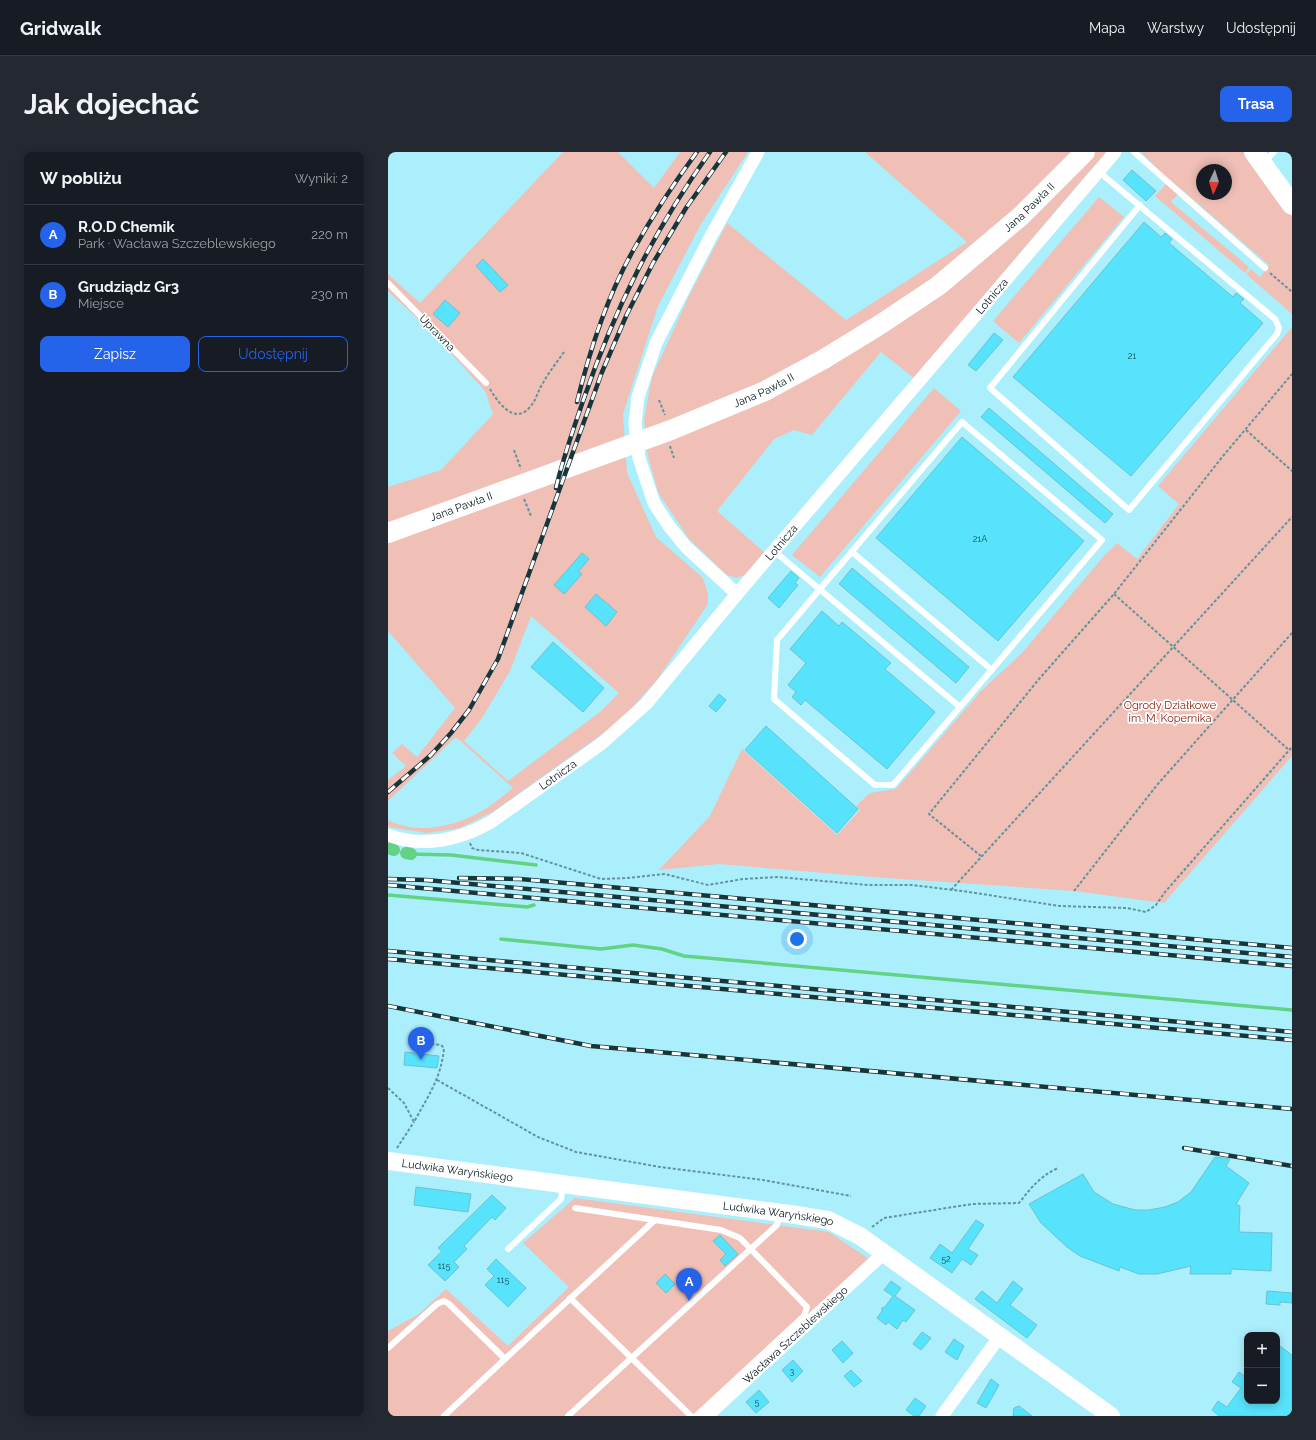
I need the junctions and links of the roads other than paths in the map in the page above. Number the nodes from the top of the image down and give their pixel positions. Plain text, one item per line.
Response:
1 (758, 152) edge
2 (1085, 152) edge
3 (1115, 152) edge
4 (1134, 152) edge
5 (1264, 156) edge
6 (1098, 171) junction
7 (1140, 205) junction
8 (1292, 205) edge
9 (1265, 268) road end
10 (388, 283) edge
11 (486, 383) road end
12 (388, 533) edge
13 (774, 550) junction
14 (852, 552) junction
15 (820, 589) junction
16 (737, 594) junction
17 (992, 670) junction
18 (960, 707) junction
19 (388, 835) edge
20 (390, 1161) edge
21 (564, 1184) junction
22 (575, 1208) dead end
23 (781, 1212) junction
24 (654, 1220) junction
25 (508, 1249) dead end
26 (751, 1250) junction
27 (884, 1253) junction
28 (570, 1298) junction
29 (1000, 1336) junction
30 (388, 1348) edge
31 (506, 1359) junction
32 (632, 1359) junction
33 (444, 1416) edge
34 (568, 1416) edge
35 (691, 1416) edge
36 (696, 1416) edge
37 (707, 1416) edge
38 (942, 1416) edge
39 (1111, 1416) edge

1 - 16 street
2 - 12 main road, Jana Pawła II
3 - 6 street, Lotnicza
4 - 9 lane
5 - 8 main road
6 - 7 lane
6 - 13 street, Lotnicza
7 - 7 lane
10 - 11 lane, Uprawna
13 - 15 lane
13 - 16 street, Lotnicza
14 - 15 lane
14 - 17 lane
14 - 17 lane
15 - 18 lane
15 - 18 lane
16 - 19 street, Lotnicza
17 - 18 lane
20 - 21 street, Ludwika Waryńskiego
21 - 23 street, Ludwika Waryńskiego
21 - 25 lane
22 - 24 lane
23 - 26 lane
23 - 27 street, Ludwika Waryńskiego
24 - 26 lane
24 - 28 lane
26 - 32 lane
26 - 36 lane
27 - 29 street, Ludwika Waryńskiego
27 - 37 street, Wacława Szczeblewskiego
28 - 31 lane
28 - 32 lane
29 - 38 street
29 - 39 street, Ludwika Waryńskiego
30 - 31 lane
31 - 33 lane
32 - 34 lane
32 - 35 lane

